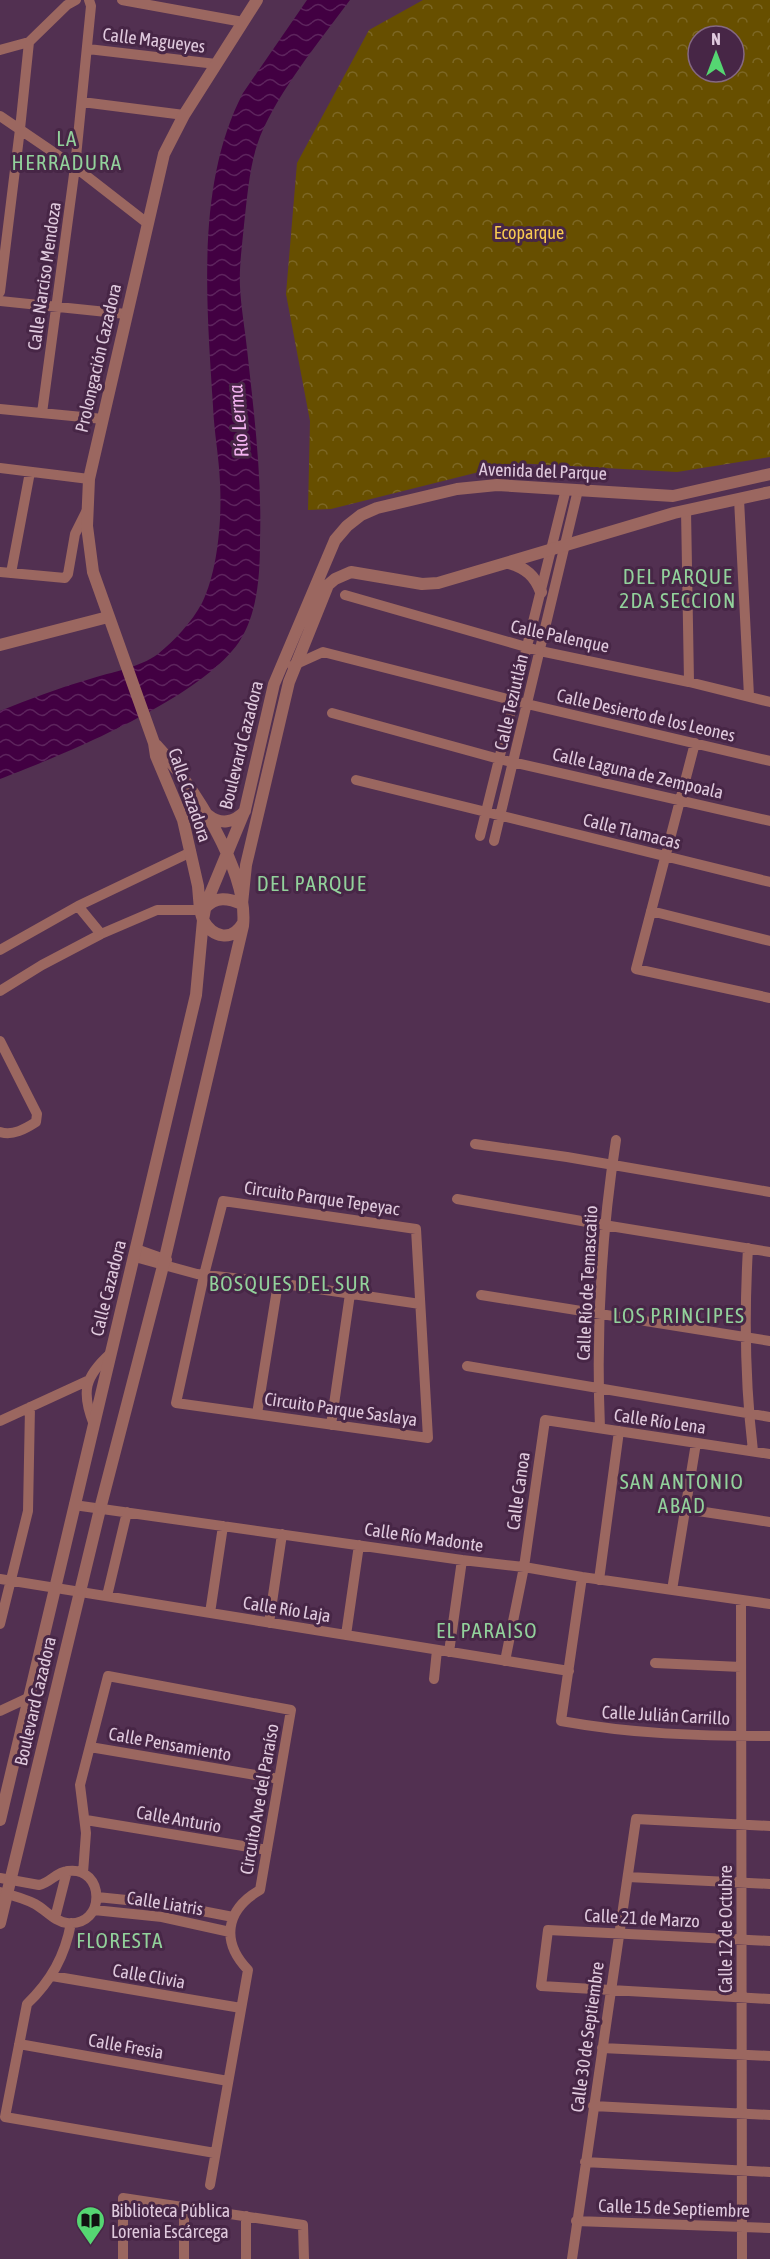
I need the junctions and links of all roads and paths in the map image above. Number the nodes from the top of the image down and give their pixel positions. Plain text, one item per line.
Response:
1 (76, 0) edge
2 (89, 0) edge
3 (122, 0) edge
4 (257, 0) edge
5 (243, 22) junction
6 (29, 42) junction
7 (88, 49) junction
8 (0, 50) edge
9 (216, 64) junction
10 (82, 102) junction
11 (184, 115) junction
12 (0, 116) edge
13 (20, 129) junction
14 (75, 167) junction
15 (147, 223) junction
16 (0, 292) edge
17 (0, 301) edge
18 (56, 307) junction
19 (126, 314) junction
20 (0, 409) edge
21 (42, 413) junction
22 (103, 419) junction
23 (0, 468) edge
24 (30, 472) junction
25 (770, 474) edge
26 (89, 479) junction
27 (572, 490) junction
28 (770, 492) edge
29 (739, 499) junction
30 (87, 509) junction
31 (686, 510) junction
32 (565, 546) junction
33 (551, 550) junction
34 (509, 563) junction
35 (5, 572) edge
36 (323, 583) junction
37 (541, 592) junction
38 (345, 595) dead end
39 (108, 617) junction
40 (0, 645) edge
41 (527, 648) junction
42 (540, 651) junction
43 (296, 664) junction
44 (280, 671) junction
45 (689, 682) junction
46 (749, 696) junction
47 (514, 701) junction
48 (770, 702) edge
49 (527, 704) junction
50 (332, 713) dead end
51 (154, 742) junction
52 (695, 743) junction
53 (499, 759) junction
54 (770, 761) edge
55 (513, 762) junction
56 (356, 780) dead end
57 (680, 800) junction
58 (245, 810) junction
59 (486, 812) junction
60 (207, 814) junction
61 (500, 816) junction
62 (770, 821) edge
63 (480, 836) dead end
64 (494, 841) dead end
65 (191, 852) junction
66 (227, 855) junction
67 (665, 856) junction
68 (770, 882) edge
69 (242, 904) junction
70 (78, 906) junction
71 (651, 911) junction
72 (203, 913) junction
73 (244, 920) junction
74 (101, 934) junction
75 (770, 941) edge
76 (0, 950) edge
77 (0, 991) edge
78 (770, 998) edge
79 (0, 1041) edge
80 (0, 1132) edge
81 (616, 1140) dead end
82 (475, 1144) dead end
83 (612, 1165) junction
84 (770, 1192) edge
85 (457, 1198) dead end
86 (604, 1225) junction
87 (416, 1229) joint
88 (748, 1248) junction
89 (770, 1252) edge
90 (136, 1253) junction
91 (164, 1263) junction
92 (207, 1273) junction
93 (278, 1283) junction
94 (350, 1294) junction
95 (481, 1294) dead end
96 (420, 1304) junction
97 (598, 1313) junction
98 (744, 1337) junction
99 (770, 1341) edge
100 (111, 1353) junction
101 (467, 1366) dead end
102 (87, 1381) junction
103 (598, 1388) junction
104 (30, 1407) junction
105 (748, 1413) junction
106 (257, 1414) junction
107 (770, 1417) edge
108 (545, 1420) joint
109 (0, 1421) edge
110 (94, 1425) junction
111 (332, 1425) junction
112 (600, 1428) junction
113 (619, 1431) junction
114 (696, 1443) junction
115 (753, 1451) junction
116 (770, 1454) edge
117 (74, 1505) junction
118 (100, 1509) junction
119 (686, 1509) junction
120 (127, 1512) junction
121 (770, 1522) edge
122 (223, 1526) junction
123 (282, 1534) junction
124 (359, 1545) junction
125 (462, 1560) junction
126 (524, 1567) junction
127 (582, 1577) junction
128 (5, 1580) edge
129 (599, 1580) junction
130 (54, 1588) junction
131 (672, 1590) junction
132 (80, 1592) junction
133 (107, 1596) junction
134 (741, 1600) junction
135 (770, 1604) edge
136 (210, 1613) junction
137 (269, 1623) junction
138 (0, 1624) edge
139 (346, 1635) junction
140 (437, 1650) junction
141 (449, 1652) junction
142 (506, 1661) junction
143 (655, 1663) dead end
144 (741, 1668) junction
145 (569, 1671) junction
146 (434, 1679) dead end
147 (30, 1697) junction
148 (0, 1711) edge
149 (741, 1736) junction
150 (770, 1736) edge
151 (90, 1747) junction
152 (279, 1779) junction
153 (0, 1820) edge
154 (86, 1820) junction
155 (741, 1824) junction
156 (770, 1826) edge
157 (267, 1850) junction
158 (67, 1871) junction
159 (83, 1874) junction
160 (628, 1877) junction
161 (5, 1879) edge
162 (741, 1883) junction
163 (770, 1884) edge
164 (3, 1893) edge
165 (97, 1897) junction
166 (94, 1910) junction
167 (233, 1917) junction
168 (55, 1918) junction
169 (0, 1923) edge
170 (70, 1923) junction
171 (230, 1932) junction
172 (619, 1934) junction
173 (741, 1939) junction
174 (770, 1941) edge
175 (52, 1976) junction
176 (611, 1990) junction
177 (741, 1997) junction
178 (770, 1999) edge
179 (241, 2008) junction
180 (19, 2044) junction
181 (602, 2048) junction
182 (741, 2055) junction
183 (770, 2056) edge
184 (228, 2081) junction
185 (593, 2106) junction
186 (741, 2113) junction
187 (770, 2115) edge
188 (215, 2153) junction
189 (585, 2162) junction
190 (742, 2170) junction
191 (770, 2172) edge
192 (210, 2185) dead end
193 (184, 2207) junction
194 (246, 2216) junction
195 (576, 2221) junction
196 (742, 2227) junction
197 (770, 2229) edge
198 (123, 2259) edge
199 (184, 2259) edge
200 (246, 2259) edge
201 (304, 2259) edge
202 (572, 2259) edge
203 (742, 2259) edge

1 - 6 street
2 - 7 street, Calle Narciso Mendoza
3 - 5 street
4 - 5 street, Prolongación Cazadora
5 - 9 street, Prolongación Cazadora
6 - 8 street
6 - 13 street
7 - 9 street, Calle Magueyes
7 - 10 street, Calle Narciso Mendoza
9 - 11 street, Prolongación Cazadora
10 - 11 street
10 - 14 street, Calle Narciso Mendoza
11 - 15 street, Prolongación Cazadora
12 - 13 street
13 - 14 street
13 - 16 street
14 - 15 street
14 - 18 street, Calle Narciso Mendoza
15 - 19 street, Prolongación Cazadora
17 - 18 street
18 - 19 street
18 - 21 street, Calle Narciso Mendoza
19 - 22 street, Prolongación Cazadora
20 - 21 street
21 - 22 street
22 - 26 street, Prolongación Cazadora
23 - 24 street
24 - 26 street
24 - 35 street
25 - 27 street, Avenida del Parque
26 - 30 street, Prolongación Cazadora
27 - 32 street, Calle Teziutlán
27 - 33 street, Calle Teziutlán
27 - 36 street, Avenida del Parque
28 - 29 street
29 - 31 street
29 - 46 street
30 - 35 street
30 - 39 street, Prolongación Cazadora
31 - 32 street
31 - 45 street
32 - 33 street
32 - 42 street, Calle Teziutlán
33 - 34 street
33 - 37 street, Calle Teziutlán
34 - 36 street
34 - 37 street
36 - 43 street, Boulevard Cazadora
36 - 44 street, Boulevard Cazadora
37 - 41 street, Calle Teziutlán
38 - 41 street, Calle Palenque
39 - 40 street
39 - 51 street, Prolongación Cazadora
41 - 42 street, Calle Palenque
41 - 47 street, Calle Teziutlán
42 - 45 street, Calle Palenque
42 - 49 street, Calle Teziutlán
43 - 44 street, Calle Desierto de los Leones
43 - 47 street, Calle Desierto de los Leones
43 - 69 street, Boulevard Cazadora
44 - 58 street, Boulevard Cazadora
45 - 46 street, Calle Palenque
46 - 48 street, Calle Palenque
47 - 49 street, Calle Desierto de los Leones
47 - 53 street, Calle Teziutlán
49 - 52 street, Calle Desierto de los Leones
49 - 55 street, Calle Teziutlán
50 - 53 street, Calle Laguna de Zempoala
51 - 60 street, Calle Cazadora
51 - 65 street, Calle Cazadora
52 - 54 street, Calle Desierto de los Leones
52 - 57 street
53 - 55 street, Calle Laguna de Zempoala
53 - 59 street, Calle Teziutlán
55 - 57 street, Calle Laguna de Zempoala
55 - 61 street, Calle Teziutlán
56 - 59 street, Calle Tlamacas
57 - 62 street, Calle Laguna de Zempoala
57 - 67 street
58 - 60 street
58 - 66 street, Boulevard Cazadora
59 - 61 street, Calle Tlamacas
59 - 63 street, Calle Teziutlán
60 - 66 street, Calle Cazadora
61 - 64 street, Calle Teziutlán
61 - 67 street, Calle Tlamacas
65 - 70 street
65 - 72 street, Calle Cazadora
66 - 69 street, Calle Cazadora
66 - 72 street, Boulevard Cazadora
67 - 68 street, Calle Tlamacas
67 - 71 street
69 - 72 street
69 - 73 street, Calle Cazadora
70 - 74 street
70 - 76 street
71 - 75 street
71 - 78 street
72 - 73 street
72 - 74 street
72 - 90 street, Calle Cazadora
73 - 91 street, Calle Cazadora
74 - 77 street
79 - 80 street
81 - 83 street, Calle Río de Temascatio
82 - 83 street
83 - 84 street
83 - 86 street, Calle Río de Temascatio
85 - 86 street
86 - 88 street
86 - 97 street, Calle Río de Temascatio
87 - 92 street, Circuito Parque Tepeyac
87 - 96 street, Circuito Parque Saslaya
88 - 89 street
88 - 98 street
90 - 91 street
90 - 100 street, Calle Cazadora
91 - 92 street
91 - 118 street, Calle Cazadora
92 - 93 street
92 - 106 street, Circuito Parque Saslaya
93 - 94 street
93 - 106 street
94 - 96 street
94 - 111 street
95 - 97 street
96 - 111 street, Circuito Parque Saslaya
97 - 98 street
97 - 103 street, Calle Río de Temascatio
98 - 99 street
98 - 105 street
100 - 102 street
100 - 110 street, Calle Cazadora
101 - 103 street
102 - 104 street
102 - 110 street
103 - 105 street
103 - 112 street, Calle Río de Temascatio
104 - 109 street
104 - 128 street
105 - 107 street
105 - 115 street
106 - 111 street, Circuito Parque Saslaya
108 - 112 street, Calle Río Lena
108 - 126 street, Calle Canoa
110 - 117 street, Calle Cazadora
112 - 113 street, Calle Río Lena
113 - 114 street, Calle Río Lena
113 - 129 street
114 - 115 street, Calle Río Lena
114 - 119 street
115 - 116 street, Calle Río Lena
117 - 118 street, Calle Río Madonte
117 - 130 street, Calle Cazadora
118 - 120 street, Calle Río Madonte
118 - 132 street, Calle Cazadora
119 - 121 street
119 - 131 street
120 - 122 street, Calle Río Madonte
120 - 133 street
122 - 123 street, Calle Río Madonte
122 - 136 street
123 - 124 street, Calle Río Madonte
123 - 137 street
124 - 125 street, Calle Río Madonte
124 - 139 street
125 - 126 street, Calle Río Madonte
125 - 141 street
126 - 127 street, Calle Río Madonte
126 - 142 street, Calle Canoa
127 - 129 street, Calle Río Madonte
127 - 145 street
128 - 130 street, Calle Río Laja
128 - 138 street
129 - 131 street, Calle Río Madonte
130 - 132 street, Calle Río Laja
130 - 147 street, Calle Cazadora
131 - 134 street, Calle Río Madonte
132 - 133 street, Calle Río Laja
132 - 161 street, Boulevard Cazadora
133 - 136 street, Calle Río Laja
134 - 135 street, Calle Río Madonte
134 - 144 street, Calle 12 de Octubre
136 - 137 street, Calle Río Laja
137 - 139 street, Calle Río Laja
139 - 140 street, Calle Río Laja
140 - 141 street, Calle Río Laja
140 - 146 street
141 - 142 street, Calle Río Laja
142 - 145 street, Calle Río Laja
143 - 144 street
144 - 149 street, Calle 12 de Octubre
145 - 149 street, Calle Julián Carrillo
147 - 148 street
147 - 153 street, Boulevard Cazadora
149 - 150 street, Calle Julián Carrillo
149 - 155 street, Calle 12 de Octubre
151 - 152 street, Calle Pensamiento
151 - 152 street, Circuito Ave del Paraíso
151 - 154 street, Circuito Ave del Paraíso
152 - 157 street, Circuito Ave del Paraíso
154 - 157 street, Calle Anturio
154 - 159 street, Circuito Ave del Paraíso
155 - 156 street
155 - 160 street, Calle 30 de Septiembre
155 - 162 street, Calle 12 de Octubre
157 - 167 street, Circuito Ave del Paraíso
158 - 159 street
158 - 161 street
158 - 168 street
159 - 165 street
160 - 162 street
160 - 172 street, Calle 30 de Septiembre
161 - 164 street, Boulevard Cazadora
162 - 163 street
162 - 173 street, Calle 12 de Octubre
164 - 168 street
164 - 169 street, Boulevard Cazadora
165 - 166 street
165 - 167 street, Calle Liatris
166 - 170 street
166 - 171 street, Calle Liatris
167 - 171 street
168 - 170 street
170 - 175 street
171 - 179 street
172 - 173 street, Calle 21 de Marzo
172 - 176 street, Calle 30 de Septiembre
172 - 176 street, Calle 21 de Marzo
173 - 174 street, Calle 21 de Marzo
173 - 177 street, Calle 12 de Octubre
175 - 179 street, Calle Clivia
175 - 180 street
176 - 177 street
176 - 181 street, Calle 30 de Septiembre
177 - 178 street
177 - 182 street, Calle 12 de Octubre
179 - 184 street
180 - 184 street, Calle Fresia
180 - 188 street
181 - 182 street
181 - 185 street, Calle 30 de Septiembre
182 - 183 street
182 - 186 street, Calle 12 de Octubre
184 - 188 street
185 - 186 street
185 - 189 street, Calle 30 de Septiembre
186 - 187 street
186 - 190 street, Calle 12 de Octubre
188 - 192 street
189 - 190 street
189 - 195 street, Calle 30 de Septiembre
190 - 191 street
190 - 196 street, Calle 12 de Octubre
193 - 194 street
193 - 198 street
193 - 199 street
194 - 200 street
194 - 201 street
195 - 196 street, Calle 15 de Septiembre
195 - 202 street, Calle 30 de Septiembre
196 - 197 street, Calle 15 de Septiembre
196 - 203 street, Calle 12 de Octubre

